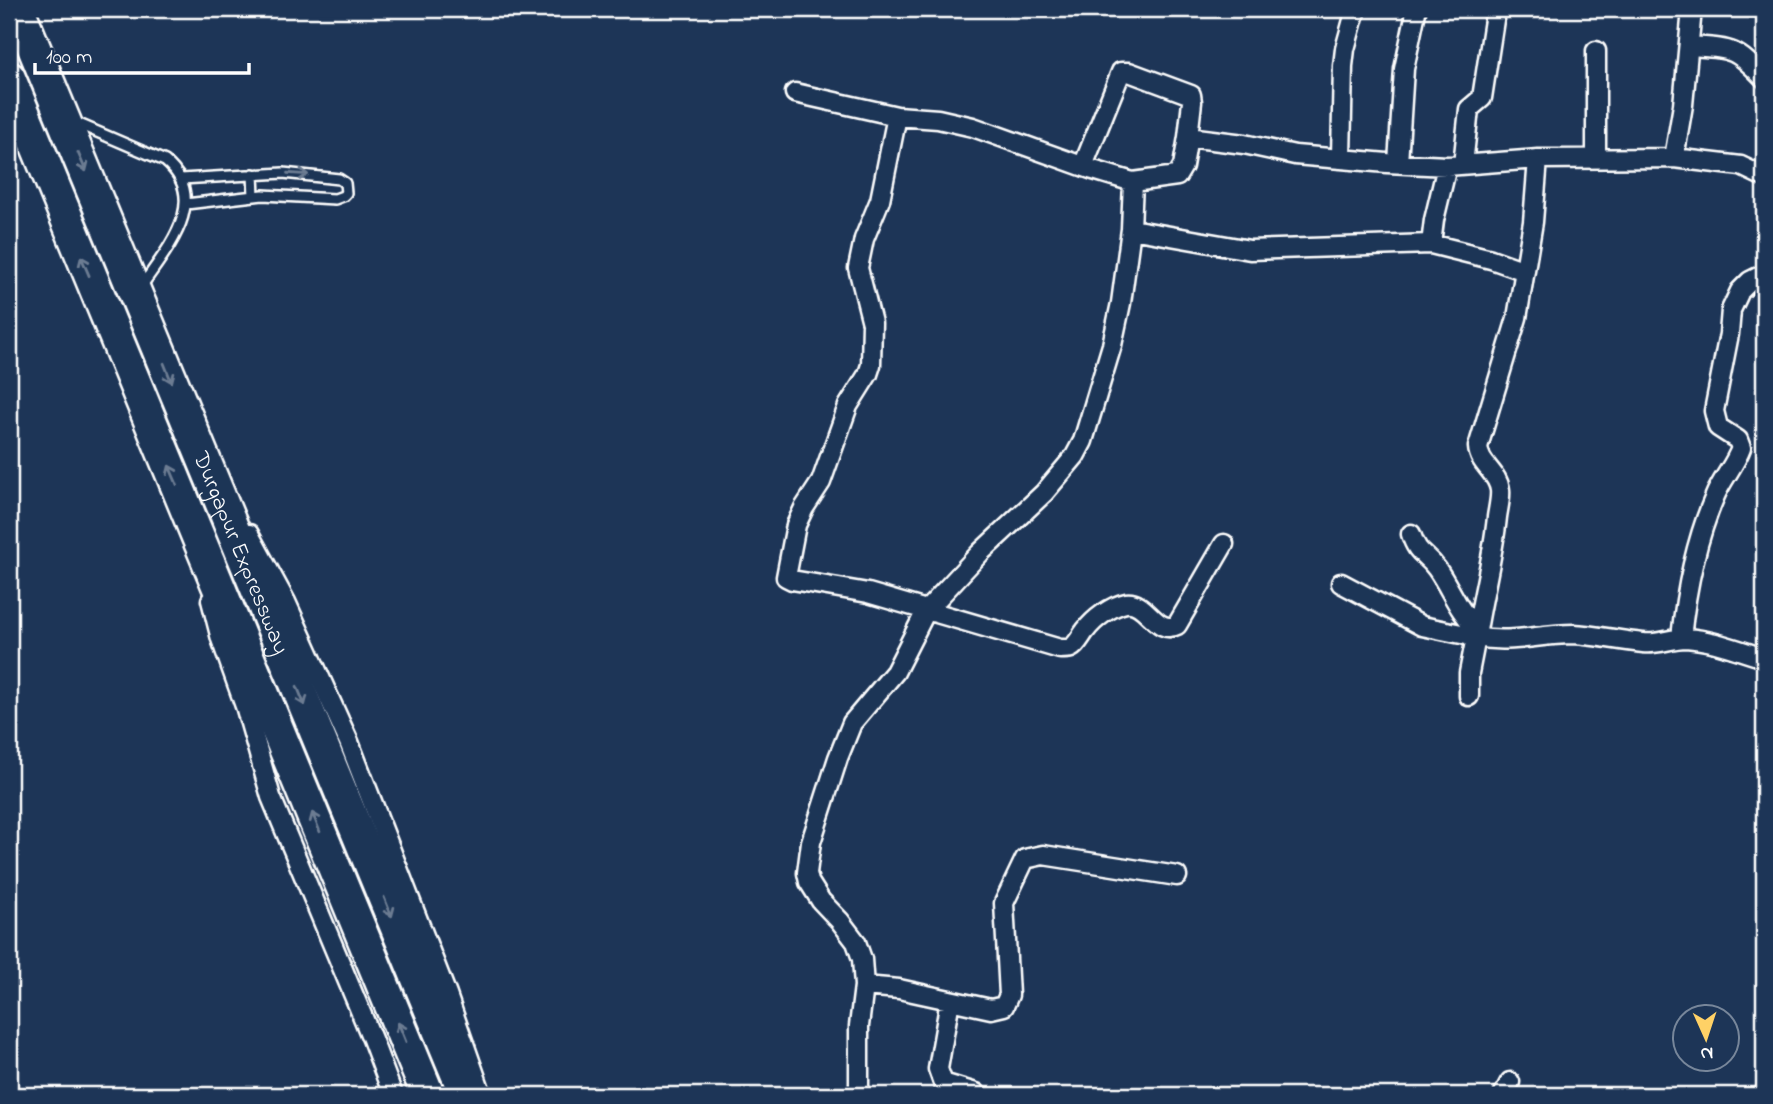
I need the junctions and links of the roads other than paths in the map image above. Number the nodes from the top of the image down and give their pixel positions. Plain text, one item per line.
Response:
1 (18, 9) edge
2 (1356, 9) edge
3 (1692, 9) edge
4 (1416, 12) dead end
5 (1494, 20) dead end
6 (1689, 46) junction
7 (1596, 51) dead end
8 (9, 78) edge
9 (1764, 78) edge
10 (795, 93) dead end
11 (897, 116) junction
12 (63, 118) junction
13 (1188, 137) junction
14 (1596, 157) junction
15 (1341, 158) junction
16 (1538, 159) junction
17 (1674, 159) junction
18 (1398, 163) junction
19 (1455, 165) junction
20 (1083, 166) junction
21 (253, 174) junction
22 (1764, 177) edge
23 (181, 179) junction
24 (1133, 182) junction
25 (254, 196) junction
26 (186, 204) junction
27 (1131, 229) junction
28 (1430, 244) junction
29 (1525, 271) junction
30 (1764, 274) edge
31 (136, 295) junction
32 (206, 466) junction
33 (191, 518) junction
34 (1411, 534) dead end
35 (1224, 544) dead end
36 (1341, 583) dead end
37 (926, 611) junction
38 (1477, 633) junction
39 (1681, 638) junction
40 (1764, 658) edge
41 (1469, 696) dead end
42 (1177, 876) dead end
43 (864, 986) junction
44 (950, 1000) junction
45 (976, 1093) dead end
46 (393, 1095) edge
47 (428, 1095) edge
48 (466, 1095) edge
49 (482, 1095) edge
50 (859, 1095) edge

1 - 12 highway, Durgapur Expressway
2 - 15 street
3 - 6 street
4 - 18 street
5 - 19 street
6 - 9 street
6 - 17 street
7 - 14 street
33 -> 8 highway, Durgapur Expressway
10 - 11 street
11 - 20 street
11 - 37 street
12 - 23 lane
12 -> 31 highway, Durgapur Expressway
13 - 15 street
13 - 20 street
13 - 24 street
14 - 16 street
14 - 17 street
15 - 18 street
16 - 19 street
16 - 29 street
17 - 22 street
18 - 19 street
19 - 28 street
20 - 24 street
21 - 23 lane
21 - 25 lane
21 -> 25 lane
23 - 26 lane
24 - 27 street
25 - 26 lane
26 - 31 lane
27 - 28 street
27 - 37 street
28 - 29 street
29 - 38 street
30 - 39 street
31 -> 32 highway, Durgapur Expressway
32 -> 48 highway, Durgapur Expressway
32 - 49 street
33 - 46 street
47 -> 33 highway, Durgapur Expressway
34 - 38 street
35 - 37 street
36 - 38 street
37 - 43 street
38 - 39 street
38 - 41 street
39 - 40 street
42 - 44 street
43 - 44 street
43 - 50 street
44 - 45 street

